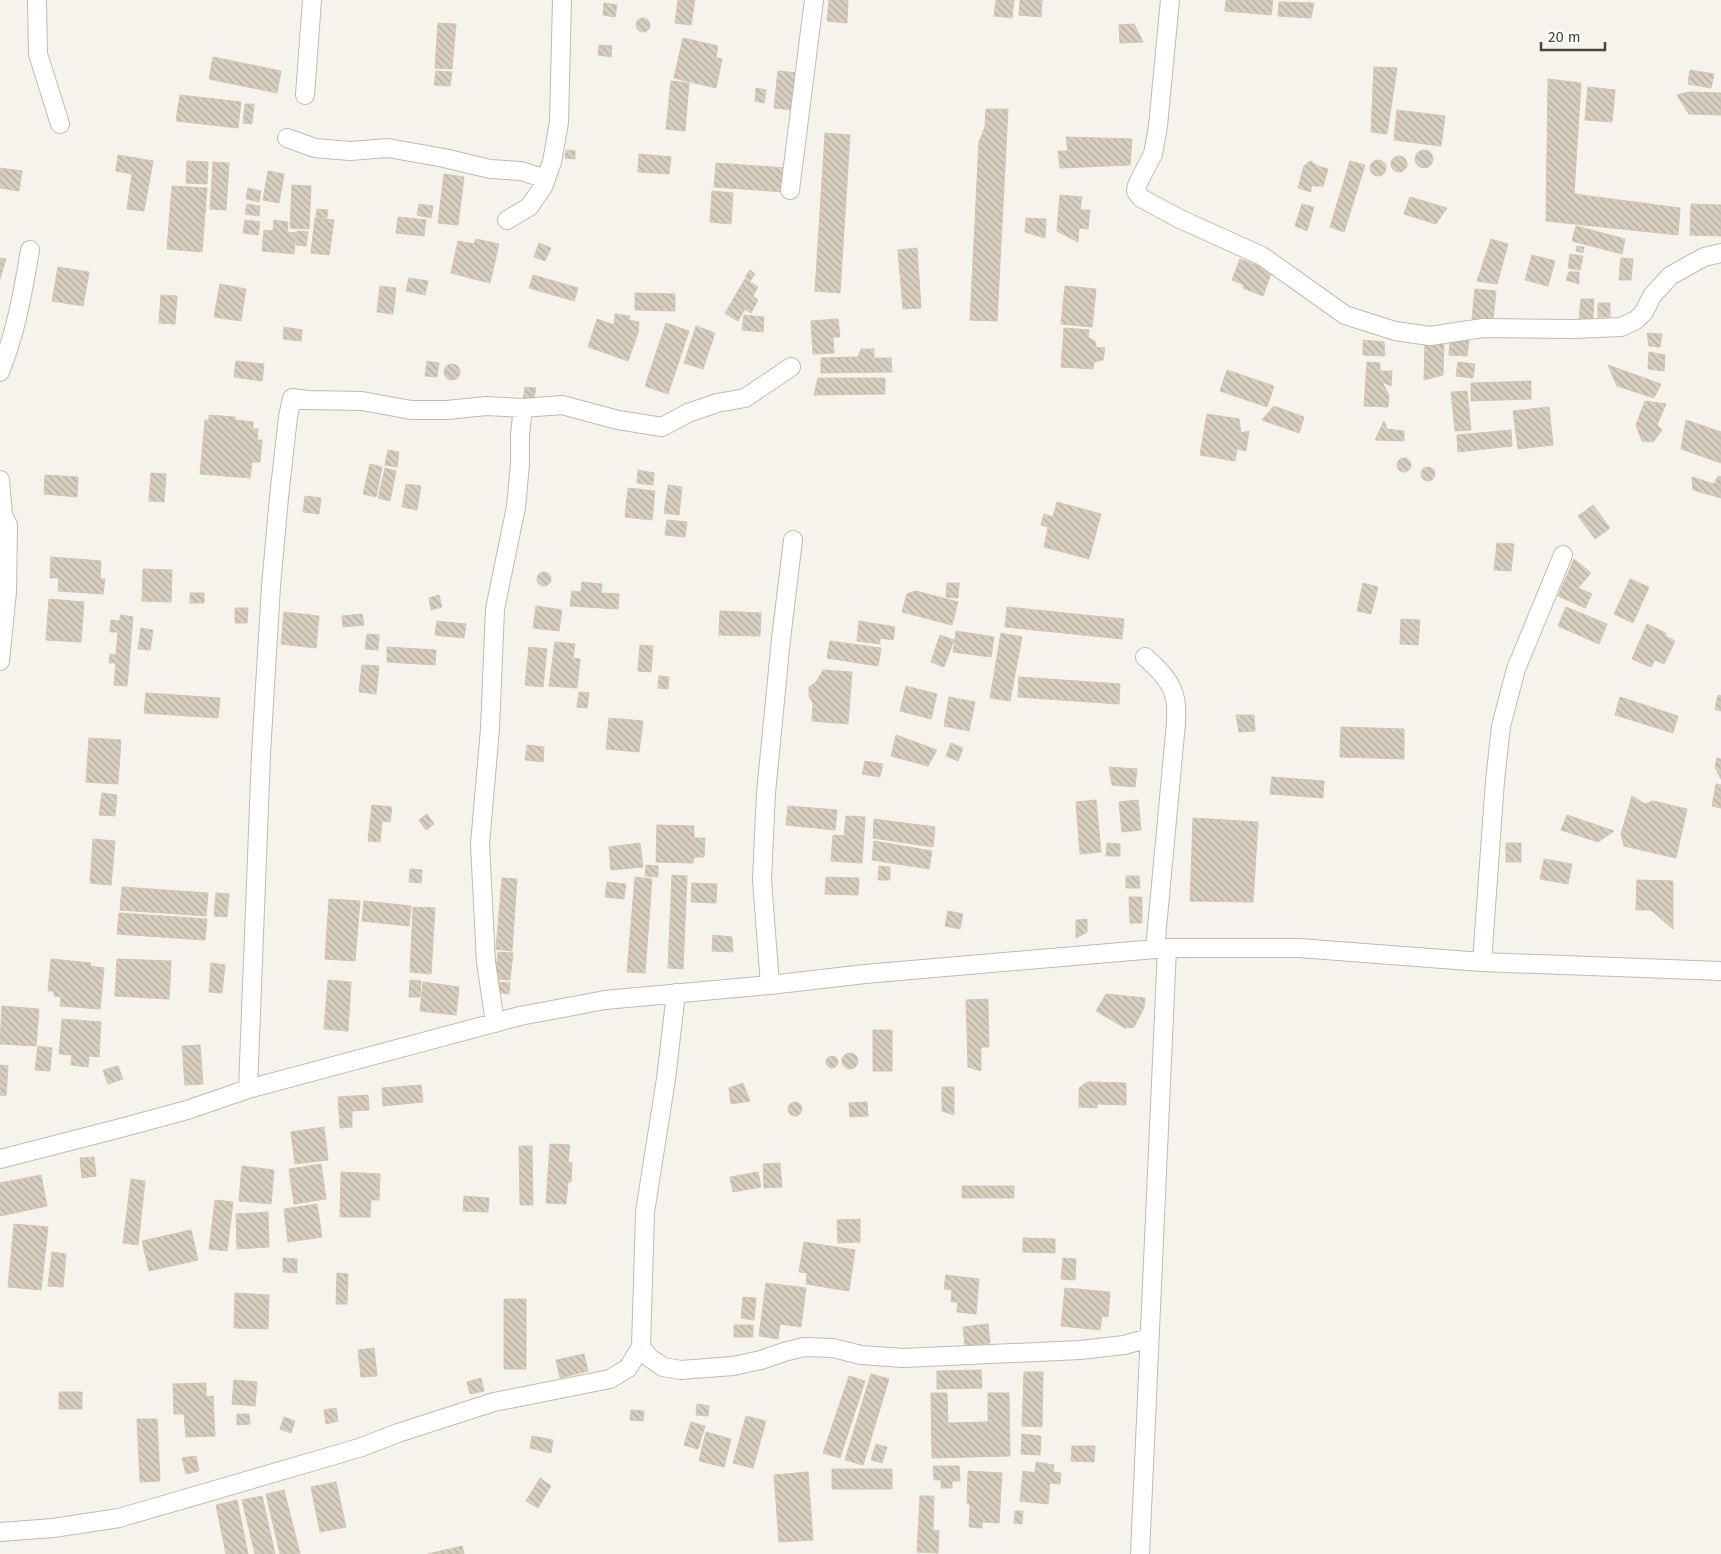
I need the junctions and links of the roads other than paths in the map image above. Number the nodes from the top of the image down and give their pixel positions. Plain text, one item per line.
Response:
1 (37, 0) edge
2 (312, 0) edge
3 (562, 0) edge
4 (814, 0) edge
5 (1170, 0) edge
6 (305, 95) dead end
7 (60, 124) dead end
8 (287, 138) dead end
9 (546, 179) junction
10 (790, 190) dead end
11 (507, 220) dead end
12 (30, 250) dead end
13 (1721, 253) edge
14 (791, 367) dead end
15 (0, 372) edge
16 (523, 408) junction
17 (0, 480) edge
18 (2, 514) edge
19 (793, 540) dead end
20 (1564, 556) dead end
21 (1145, 657) dead end
22 (0, 661) edge
23 (1161, 948) junction
24 (1482, 962) junction
25 (1721, 971) edge
26 (770, 985) junction
27 (676, 993) junction
28 (495, 1023) junction
29 (248, 1089) junction
30 (0, 1159) edge
31 (1149, 1338) junction
32 (641, 1347) junction
33 (0, 1532) edge
34 (1140, 1554) edge

1 - 7 street
2 - 6 street
3 - 9 street
4 - 10 street
5 - 13 street
8 - 9 street
9 - 11 street
12 - 15 street
14 - 16 street
16 - 28 street
16 - 29 street
17 - 18 street
18 - 22 street
19 - 26 street
20 - 24 street
21 - 23 street
23 - 24 street
23 - 26 street
23 - 31 street
24 - 25 street
26 - 27 street
27 - 28 street
27 - 32 street
28 - 29 street
29 - 30 street
31 - 32 street
31 - 34 street
32 - 33 street

